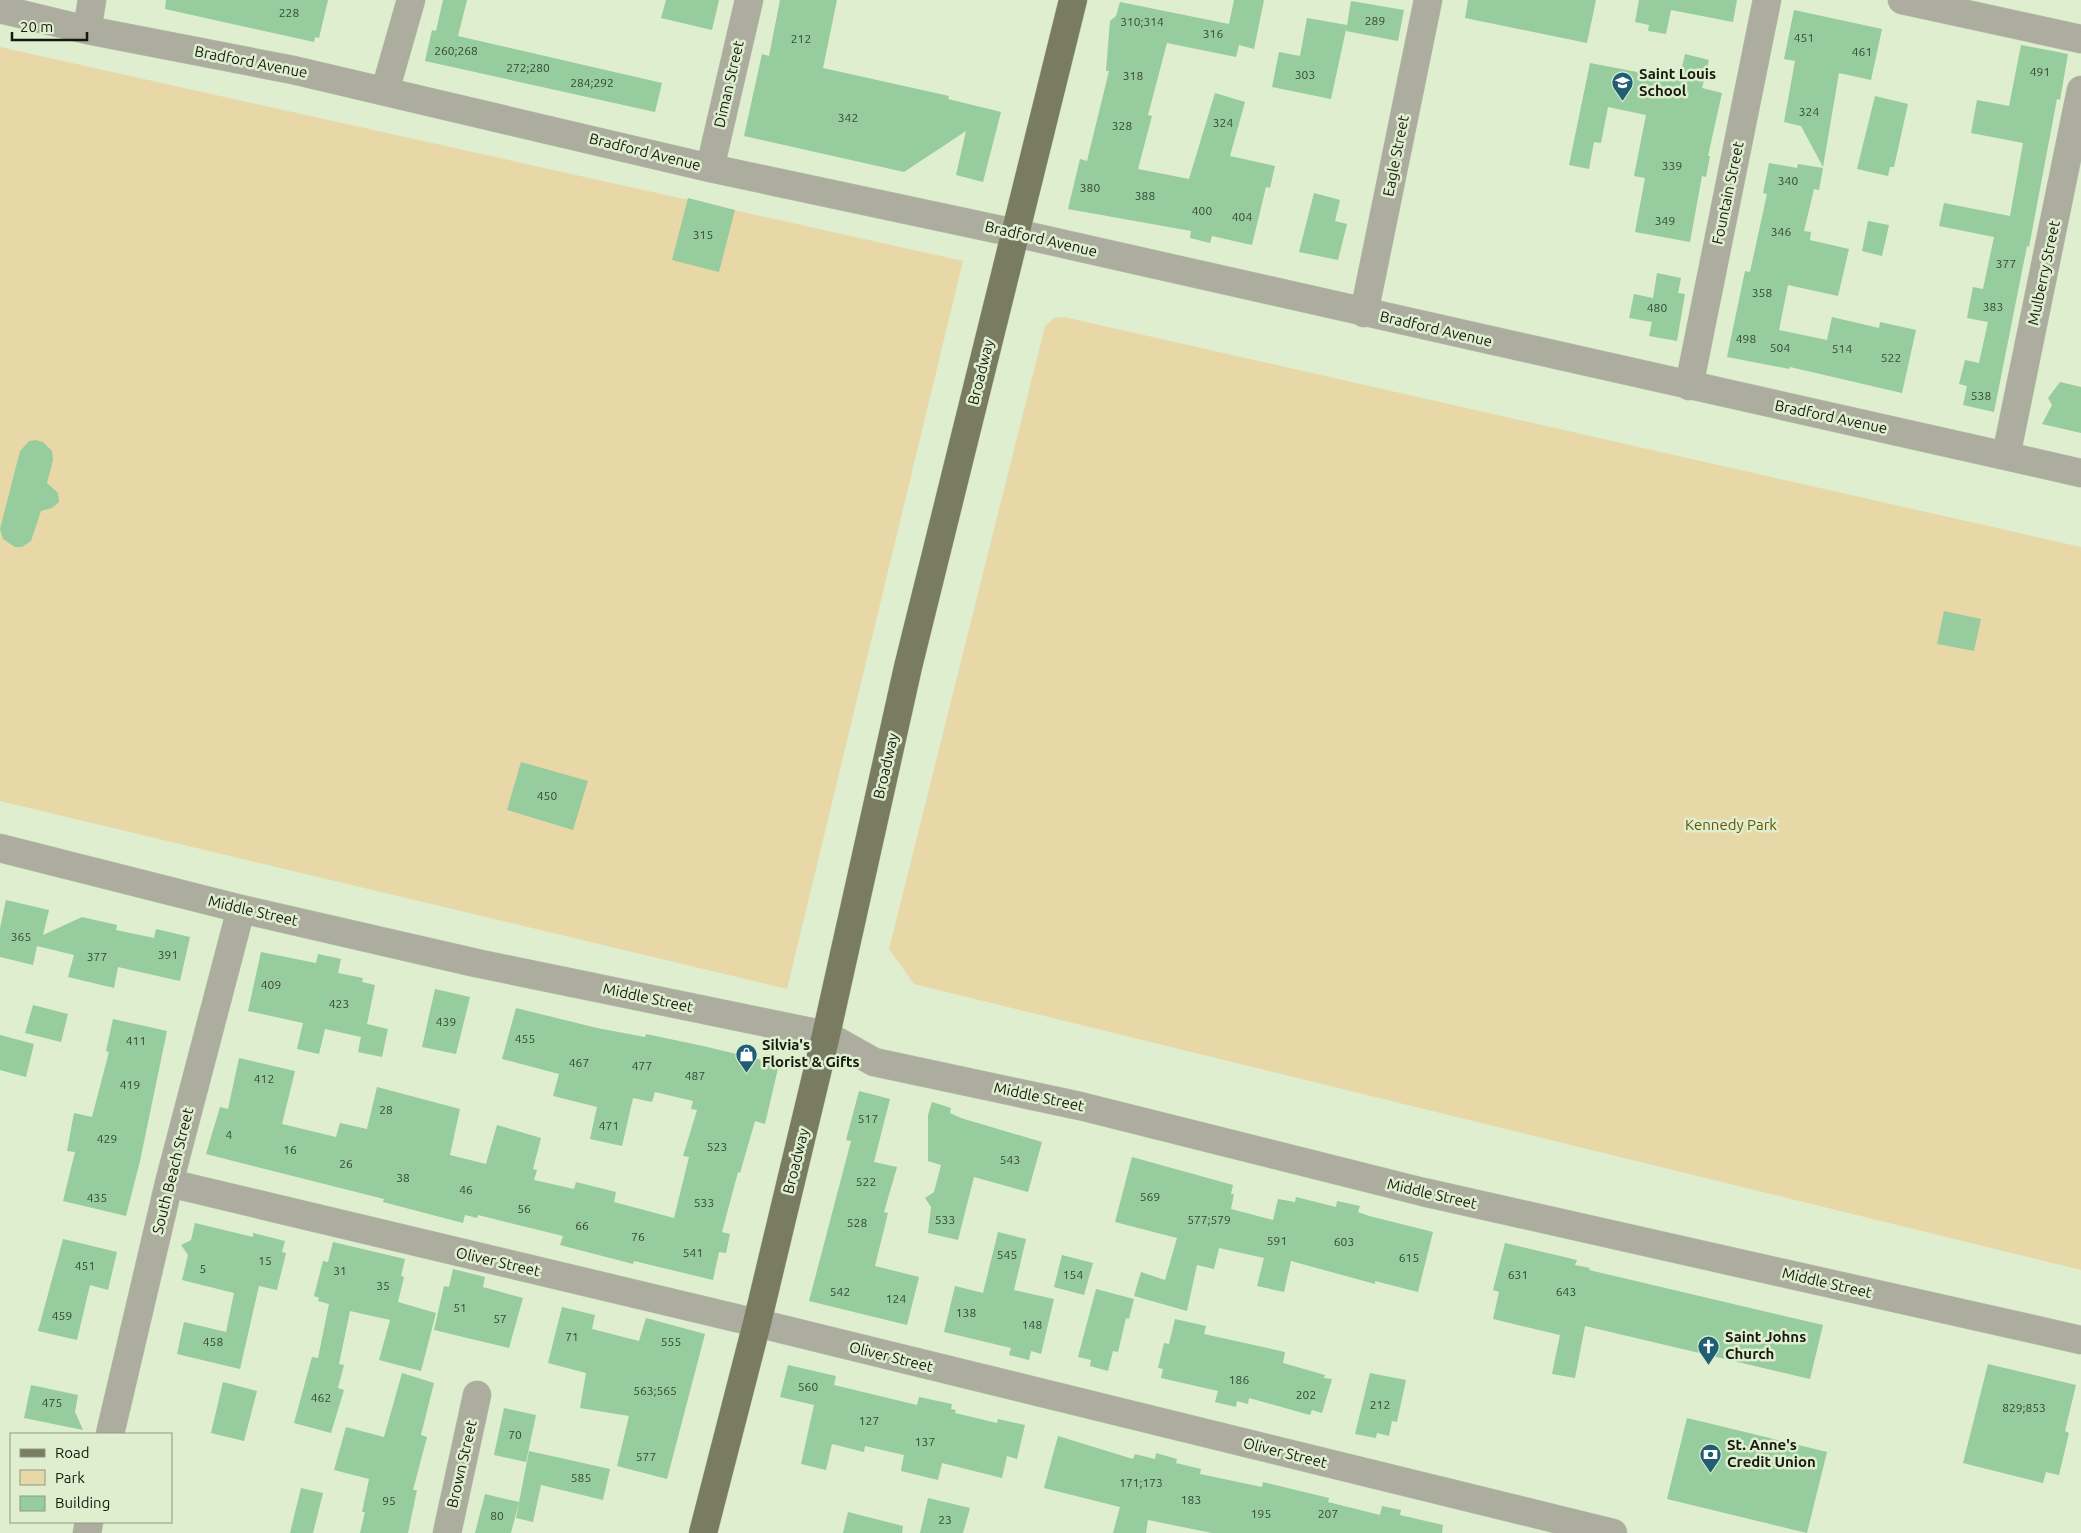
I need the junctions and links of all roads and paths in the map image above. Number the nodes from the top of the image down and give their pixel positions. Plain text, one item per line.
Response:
1 (92, 0) edge
2 (411, 0) edge
3 (749, 0) edge
4 (1073, 0) edge
5 (1428, 0) edge
6 (1768, 0) edge
7 (1902, 0) edge
8 (0, 9) edge
9 (87, 30) junction
10 (2081, 40) edge
11 (2081, 90) edge
12 (385, 91) junction
13 (710, 168) junction
14 (1015, 233) junction
15 (1364, 313) junction
16 (1689, 386) junction
17 (2006, 456) junction
18 (2081, 473) edge
19 (0, 848) edge
20 (241, 909) junction
21 (826, 1035) junction
22 (169, 1183) junction
23 (757, 1323) junction
24 (2081, 1340) edge
25 (477, 1394) dead end
26 (110, 1433) edge
27 (446, 1533) edge
28 (703, 1533) edge
29 (1613, 1533) edge

1 - 9 street
2 - 12 street
3 - 13 street, Diman Street
4 - 14 main road, Broadway
5 - 15 street, Eagle Street
6 - 16 street, Fountain Street
7 - 10 street
8 - 9 street, Bradford Avenue
9 - 12 street, Bradford Avenue
11 - 17 street, Mulberry Street
12 - 13 street, Bradford Avenue
13 - 14 street, Bradford Avenue
14 - 15 street, Bradford Avenue
14 - 21 main road, Broadway
15 - 16 street, Bradford Avenue
16 - 17 street, Bradford Avenue
17 - 18 street, Bradford Avenue
19 - 20 street, Middle Street
20 - 21 street, Middle Street
20 - 22 street, South Beach Street
21 - 23 main road, Broadway
21 - 24 street, Middle Street
22 - 23 street, Oliver Street
22 - 26 street, South Beach Street
23 - 28 main road, Broadway
23 - 29 street, Oliver Street
25 - 27 street, Brown Street

